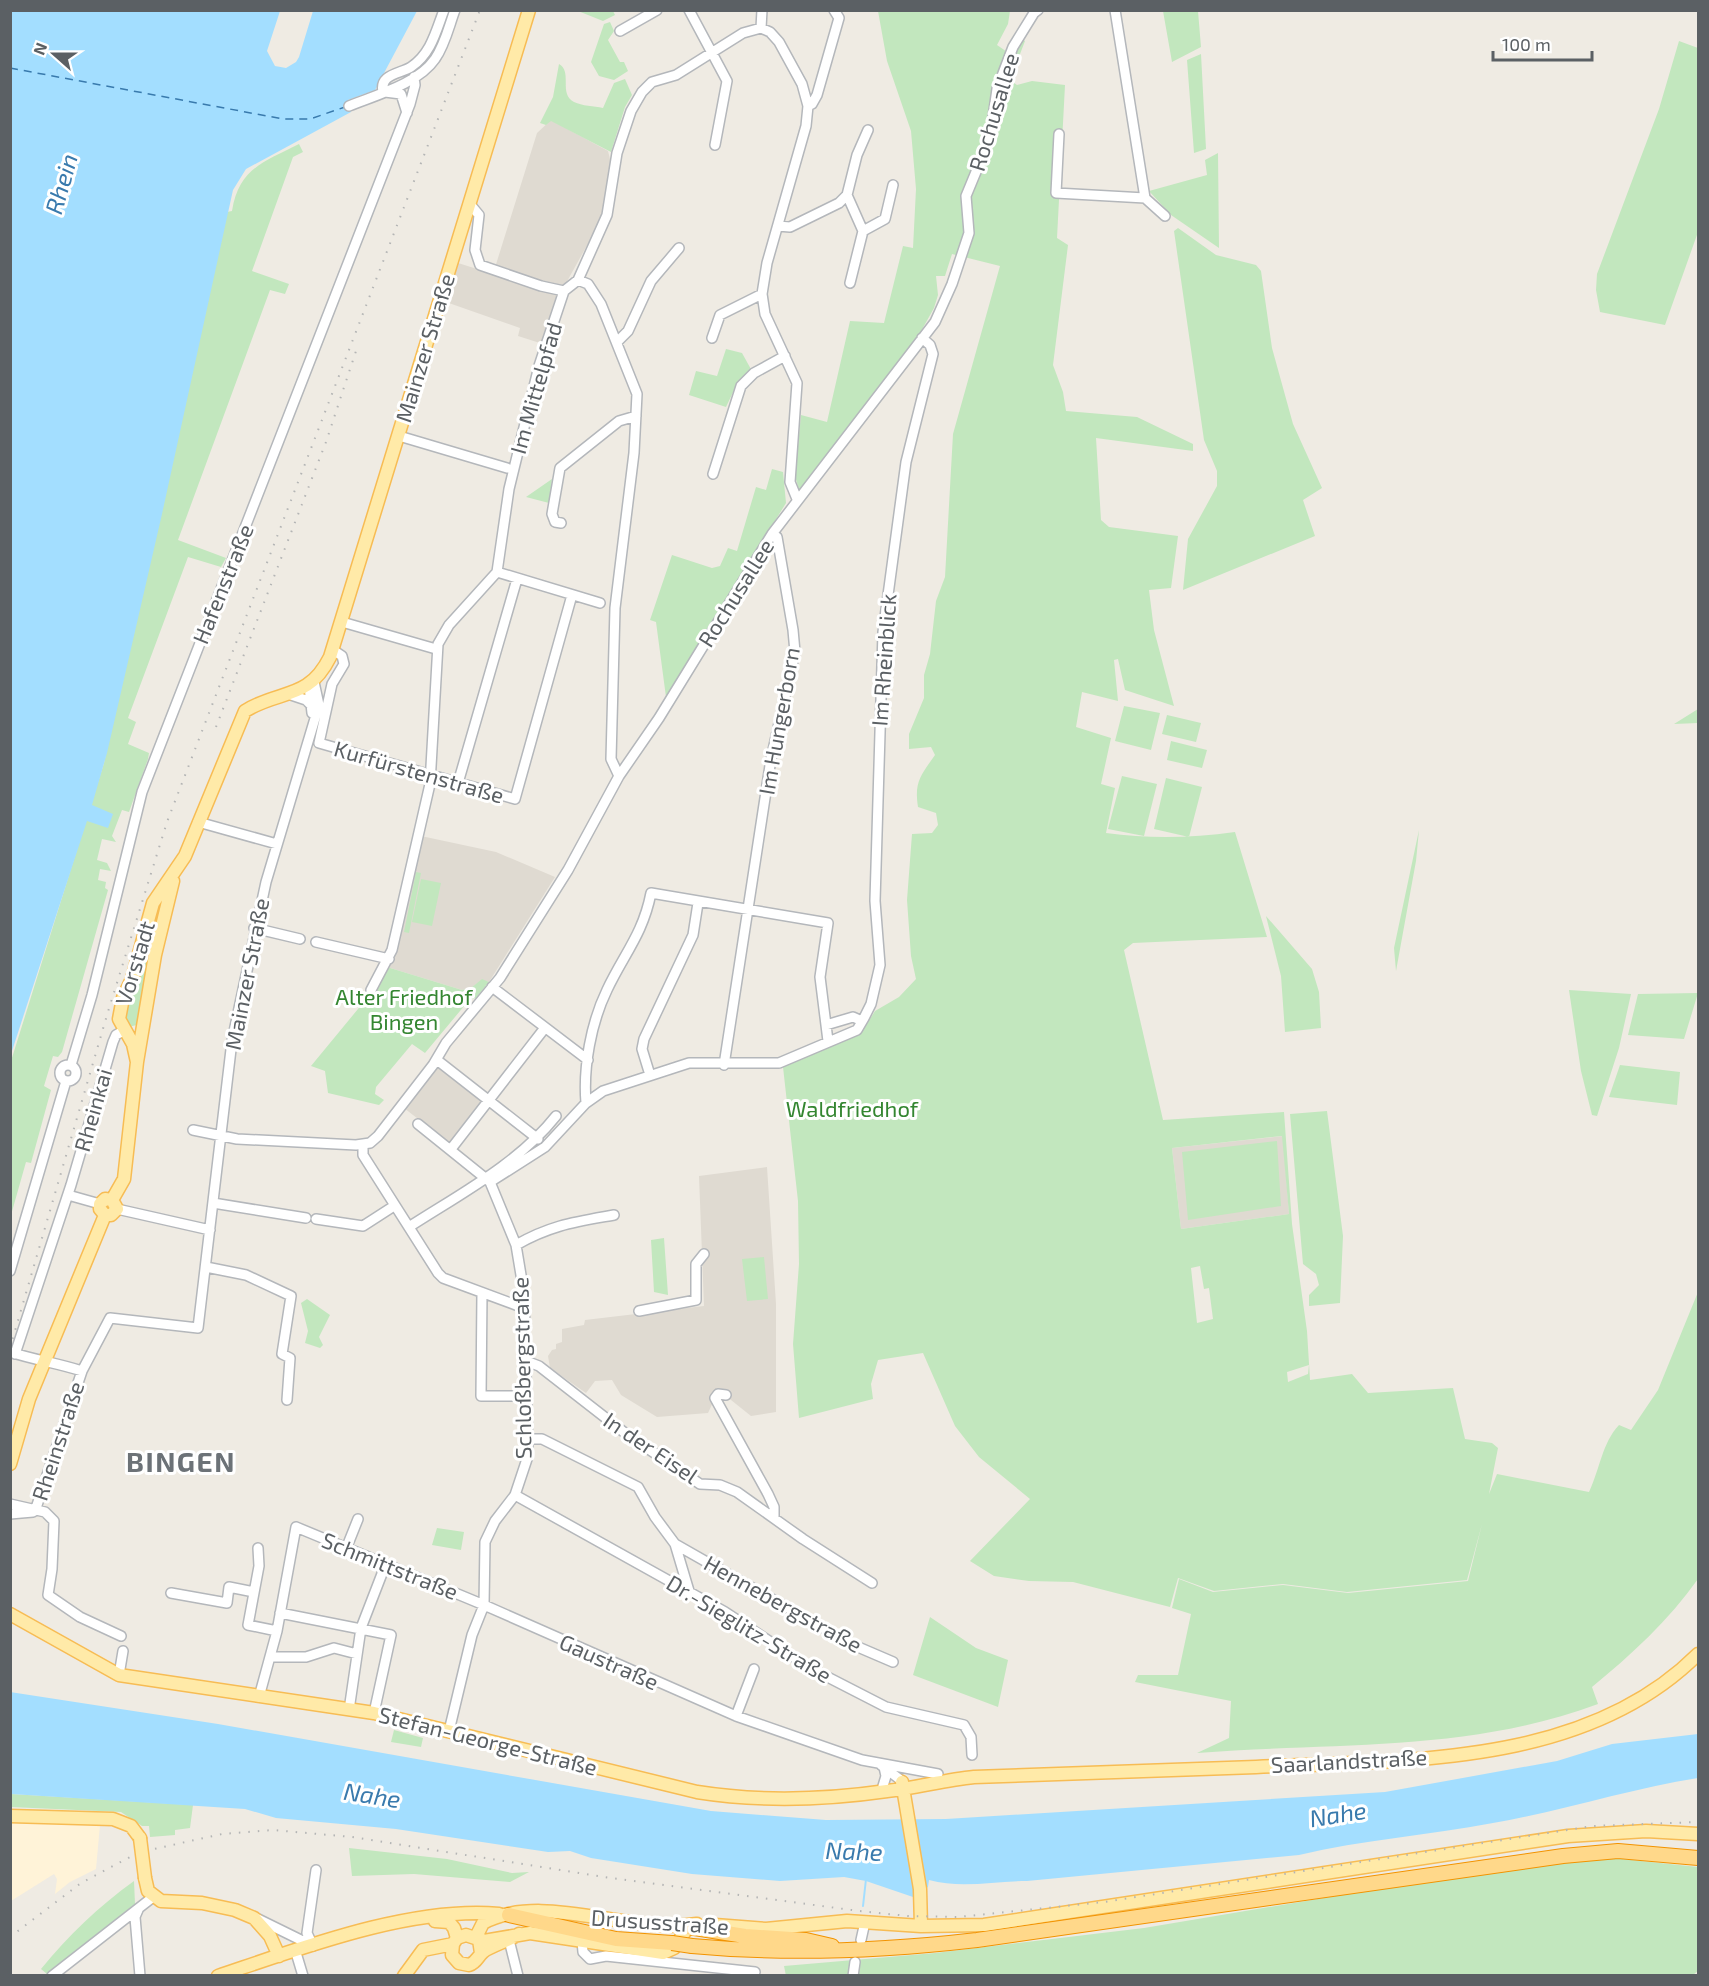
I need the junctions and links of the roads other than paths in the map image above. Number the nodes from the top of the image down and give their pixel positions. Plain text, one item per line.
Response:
1 (444, 10) edge
2 (455, 10) edge
3 (529, 10) edge
4 (657, 10) edge
5 (689, 10) edge
6 (762, 10) edge
7 (834, 10) edge
8 (1038, 10) edge
9 (1115, 10) edge
10 (761, 28) junction
11 (620, 31) dead end
12 (710, 53) junction
13 (414, 77) junction
14 (383, 92) junction
15 (349, 106) dead end
16 (808, 106) junction
17 (407, 113) junction
18 (868, 130) dead end
19 (1059, 134) dead end
20 (715, 145) dead end
21 (893, 185) dead end
22 (847, 195) junction
23 (1145, 198) junction
24 (470, 203) junction
25 (1165, 216) dead end
26 (778, 226) junction
27 (863, 231) junction
28 (679, 248) dead end
29 (578, 280) junction
30 (850, 283) dead end
31 (564, 291) junction
32 (762, 294) junction
33 (712, 338) dead end
34 (922, 338) junction
35 (617, 342) junction
36 (785, 356) junction
37 (636, 416) junction
38 (399, 436) junction
39 (507, 468) dead end
40 (713, 474) dead end
41 (797, 499) junction
42 (561, 524) dead end
43 (772, 534) junction
44 (497, 572) junction
45 (517, 579) junction
46 (572, 595) junction
47 (600, 603) dead end
48 (342, 622) junction
49 (436, 649) junction
50 (333, 650) junction
51 (311, 684) junction
52 (288, 694) junction
53 (313, 707) junction
54 (312, 723) junction
55 (431, 776) junction
56 (619, 776) junction
57 (458, 783) junction
58 (198, 822) junction
59 (277, 844) junction
60 (698, 903) junction
61 (159, 904) junction
62 (748, 911) junction
63 (254, 928) junction
64 (300, 939) dead end
65 (316, 942) dead end
66 (389, 959) junction
67 (492, 987) junction
68 (371, 990) dead end
69 (862, 1021) junction
70 (144, 1023) junction
71 (826, 1025) junction
72 (544, 1029) junction
73 (125, 1030) junction
74 (828, 1041) junction
75 (437, 1060) junction
76 (588, 1060) junction
77 (137, 1062) junction
78 (724, 1065) junction
79 (650, 1075) junction
80 (489, 1101) junction
81 (586, 1103) junction
82 (556, 1116) dead end
83 (418, 1124) dead end
84 (193, 1130) dead end
85 (221, 1135) junction
86 (538, 1139) junction
87 (363, 1145) junction
88 (452, 1149) junction
89 (488, 1180) junction
90 (68, 1195) junction
91 (213, 1203) junction
92 (394, 1206) junction
93 (109, 1207) junction
94 (614, 1215) dead end
95 (409, 1227) junction
96 (210, 1230) junction
97 (516, 1245) junction
98 (704, 1254) dead end
99 (206, 1267) junction
100 (10, 1271) edge
101 (482, 1293) junction
102 (524, 1308) junction
103 (639, 1311) dead end
104 (198, 1328) joint
105 (13, 1353) edge
106 (45, 1359) junction
107 (526, 1361) junction
108 (82, 1371) junction
109 (526, 1395) junction
110 (726, 1395) dead end
111 (287, 1401) dead end
112 (527, 1439) junction
113 (10, 1464) edge
114 (515, 1495) junction
115 (10, 1504) edge
116 (35, 1511) junction
117 (10, 1514) edge
118 (774, 1518) junction
119 (358, 1519) dead end
120 (675, 1544) junction
121 (258, 1548) dead end
122 (346, 1549) junction
123 (385, 1566) junction
124 (872, 1583) dead end
125 (689, 1591) junction
126 (254, 1592) junction
127 (171, 1593) dead end
128 (484, 1605) junction
129 (10, 1614) edge
130 (280, 1614) junction
131 (362, 1628) junction
132 (277, 1631) junction
133 (121, 1636) dead end
134 (123, 1651) dead end
135 (357, 1654) junction
136 (1698, 1654) edge
137 (270, 1657) junction
138 (893, 1662) dead end
139 (754, 1669) dead end
140 (119, 1675) junction
141 (259, 1697) junction
142 (349, 1710) junction
143 (374, 1713) junction
144 (736, 1716) junction
145 (449, 1731) junction
146 (972, 1755) dead end
147 (882, 1766) junction
148 (895, 1767) junction
149 (938, 1774) junction
150 (974, 1777) junction
151 (902, 1784) junction
152 (883, 1786) junction
153 (856, 1795) junction
154 (10, 1816) edge
155 (1698, 1834) edge
156 (1698, 1858) edge
157 (316, 1870) dead end
158 (153, 1897) junction
159 (138, 1910) junction
160 (509, 1915) junction
161 (254, 1918) junction
162 (419, 1918) junction
163 (865, 1922) junction
164 (921, 1926) junction
165 (688, 1927) junction
166 (584, 1936) junction
167 (861, 1941) dead end
168 (510, 1944) dead end
169 (313, 1946) junction
170 (454, 1946) junction
171 (479, 1947) junction
172 (279, 1956) junction
173 (297, 1956) dead end
174 (852, 1956) junction
175 (755, 1972) dead end
176 (227, 1974) edge
177 (52, 1976) edge
178 (141, 1976) edge
179 (303, 1976) edge
180 (404, 1976) edge
181 (518, 1976) edge
182 (853, 1976) edge

1 - 14 street
2 - 13 street
3 - 24 main road, Mainzer Straße
4 - 11 street
5 - 12 street
6 - 10 street
7 - 16 street
8 - 34 street, Rochusallee
9 - 23 street
10 - 12 street, Im Mittelpfad
10 - 16 street
12 - 20 street
12 - 29 street, Im Mittelpfad
13 - 14 street
13 - 17 street, Hafenstraße
14 - 15 street
14 - 17 street
16 - 26 street
17 - 100 street, Hafenstraße
18 - 22 street
19 - 23 street
21 - 27 street
22 - 26 street
22 - 27 street
23 - 25 street
24 - 31 street
24 - 38 main road, Mainzer Straße
26 - 32 street
27 - 30 street
28 - 35 street
29 - 31 street, Im Mittelpfad
29 - 35 street
31 - 44 street, Im Mittelpfad
32 - 33 street
32 - 36 street
34 - 41 street, Rochusallee
34 - 69 street, Im Rheinblick
35 - 37 street
36 - 40 street
36 - 41 street
37 - 42 street
37 - 56 street
38 - 39 street
38 - 48 main road, Mainzer Straße
41 - 43 street, Rochusallee
43 - 56 street, Rochusallee
43 - 62 street, Im Hungerborn
44 - 45 street
44 - 49 street
45 - 46 street
45 - 57 street
46 - 47 street
46 - 57 street, Kurfürstenstraße
48 - 49 street
48 - 50 main road, Mainzer Straße
49 - 55 street
50 - 51 main road, Mainzer Straße
50 - 55 street, Kurfürstenstraße
51 - 52 main road, Vorstadt
51 - 53 street, Mainzer Straße
51 - 54 street, Mainzer Straße
52 - 53 street
52 - 58 main road, Vorstadt
53 - 54 street, Mainzer Straße
54 - 59 street, Mainzer Straße
55 - 57 street, Kurfürstenstraße
55 - 66 street
56 - 67 street, Rochusallee
58 - 59 street
58 - 61 main road, Vorstadt
59 - 63 street, Mainzer Straße
60 - 62 street
60 - 76 street
60 - 79 street
61 - 70 main road, Vorstadt
61 - 73 main road, Vorstadt
62 - 71 street
62 - 78 street, Im Hungerborn
63 - 64 street
63 - 85 street, Mainzer Straße
65 - 66 street
66 - 68 street
67 - 72 street
67 - 75 street, Rochusallee
69 - 71 street
69 - 74 street
70 - 73 main road
70 - 77 main road, Vorstadt
71 - 74 street
72 - 76 street
72 - 80 street
73 - 77 main road, Vorstadt
73 - 90 street, Rheinkai
74 - 78 street
75 - 80 street
75 - 87 street, Rochusallee
76 - 81 street
77 - 93 main road, Vorstadt
78 - 79 street
79 - 81 street
80 - 86 street
80 - 88 street
81 - 89 street
82 - 86 street
83 - 88 street
84 - 85 street
85 - 87 street
85 - 91 street, Mainzer Straße
86 - 89 street
87 - 92 street
88 - 89 street
89 - 95 street
89 - 97 street, Schloßbergstraße
90 - 93 street
90 - 105 street, Rheinkai
91 - 92 street
91 - 96 street, Mainzer Straße
92 - 95 street
93 - 96 street
93 - 106 main road, Vorstadt
94 - 97 street
95 - 101 street
96 - 99 street, Mainzer Straße
97 - 102 street, Schloßbergstraße
98 - 103 street
99 - 104 street, Mainzer Straße
99 - 111 street
101 - 102 street
101 - 109 street
102 - 107 street, Schloßbergstraße
104 - 108 street, Rheinstraße
105 - 106 street
106 - 108 street
106 - 113 main road, Vorstadt
107 - 109 street, Schloßbergstraße
107 - 118 street, In der Eisel
108 - 116 street, Rheinstraße
109 - 112 street, Schloßbergstraße
110 - 118 street
112 - 114 street, Schloßbergstraße
112 - 120 street
114 - 125 street, Dr.-Sieglitz-Straße
114 - 128 street, Schloßbergstraße
115 - 116 street
116 - 117 street
116 - 133 street
118 - 124 street, In der Eisel
119 - 122 street
120 - 125 street
120 - 138 street, Hennebergstraße
121 - 126 street
122 - 123 street, Schmittstraße
122 - 130 street, Schmittstraße
123 - 128 street, Schmittstraße
123 - 131 street
125 - 146 street, Dr.-Sieglitz-Straße
126 - 127 street
126 - 132 street
128 - 144 street, Gaustraße
128 - 145 street, Schloßbergstraße
129 - 140 main road
130 - 131 street
130 - 132 street
131 - 135 street
131 - 143 street
132 - 137 street
134 - 140 street
135 - 137 street
135 - 142 street
136 - 150 main road, Saarlandstraße
137 - 141 street
139 - 144 street
140 - 141 main road, Stefan-George-Straße
141 - 142 main road, Stefan-George-Straße
142 - 143 main road, Stefan-George-Straße
143 - 145 main road, Stefan-George-Straße
144 - 147 street, Gaustraße
145 - 153 main road, Stefan-George-Straße
147 - 148 street, Gaustraße
147 - 151 street, Gaustraße
147 - 152 street
148 - 149 street, Gaustraße
148 - 151 street
149 - 150 main road, Saarlandstraße
149 - 151 main road, Saarlandstraße
150 - 151 main road, Saarlandstraße
151 - 152 main road, Stefan-George-Straße
151 - 153 main road, Stefan-George-Straße
151 - 164 main road
152 - 153 main road, Stefan-George-Straße
154 - 158 main road, bridge
155 - 164 main road, Drususstraße
156 - 174 highway
157 - 169 street
158 - 159 street
158 - 161 main road
159 - 177 street
159 - 178 street
160 - 162 main road, Drususstraße
160 - 165 main road, Drususstraße
160 - 166 highway
160 - 171 main road
161 - 169 street
161 - 172 main road
162 - 169 main road
162 - 170 main road
163 - 164 main road, Drususstraße
163 - 165 main road, Drususstraße
163 - 167 street
165 - 166 main road
165 - 174 highway
166 - 171 main road
166 - 174 highway, bridge
166 - 175 street
168 - 181 street
169 - 172 main road
170 - 171 main road
170 - 171 main road
170 - 180 main road
172 - 176 main road
173 - 179 street
174 - 182 street

